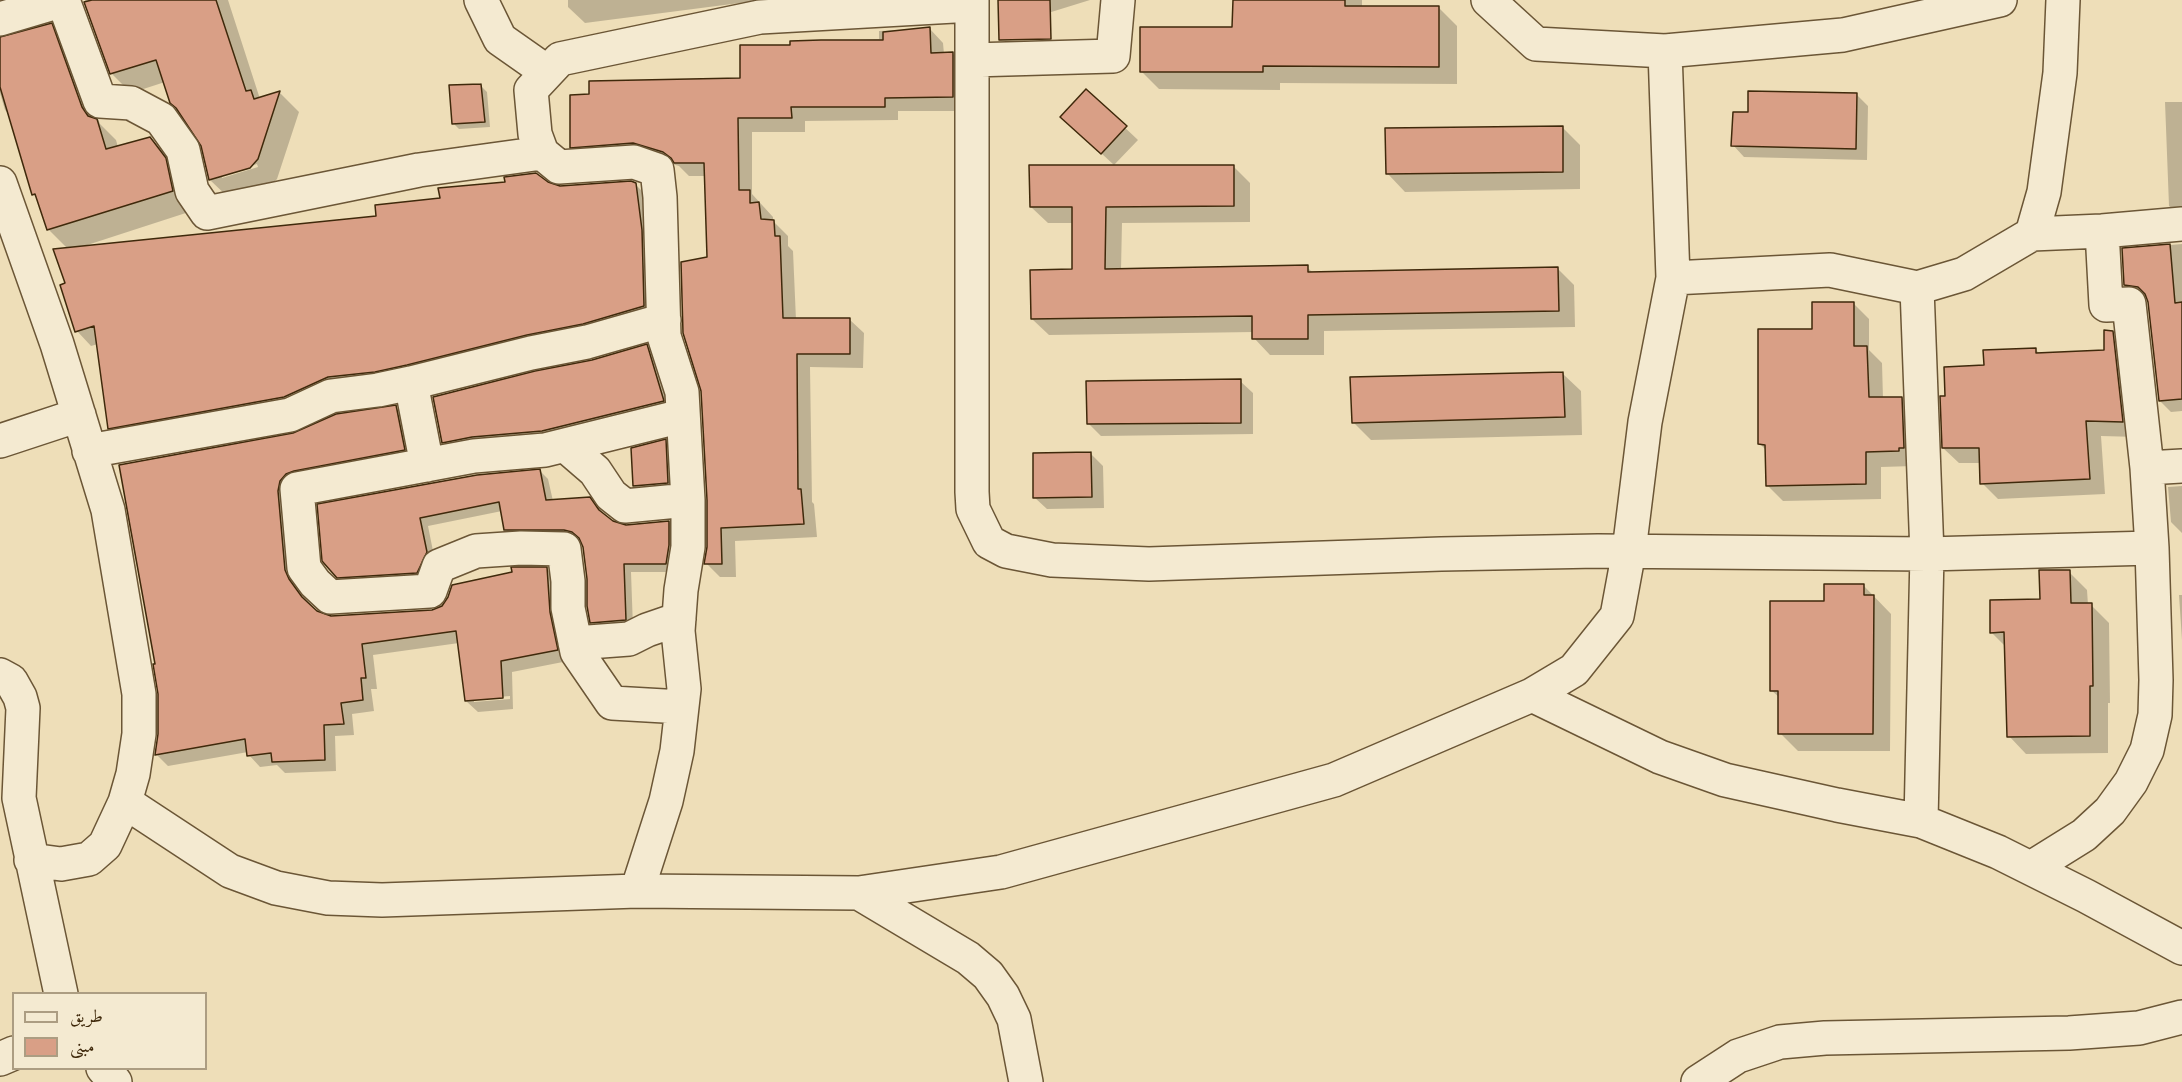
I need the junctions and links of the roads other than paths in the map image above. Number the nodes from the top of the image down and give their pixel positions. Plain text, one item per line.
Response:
1 (481, 0) edge
2 (1118, 0) edge
3 (1488, 0) edge
4 (2000, 0) edge
5 (2063, 0) edge
6 (56, 1) edge
7 (972, 2) edge
8 (0, 19) edge
9 (1665, 51) junction
10 (972, 60) junction
11 (547, 72) junction
12 (542, 153) junction
13 (0, 183) edge
14 (2182, 224) edge
15 (2102, 231) junction
16 (2032, 234) junction
17 (1673, 278) junction
18 (1917, 288) junction
19 (664, 320) junction
20 (411, 383) junction
21 (79, 414) junction
22 (682, 416) junction
23 (0, 441) edge
24 (566, 446) junction
25 (89, 451) junction
26 (427, 465) junction
27 (2182, 466) edge
28 (2146, 468) junction
29 (688, 500) junction
30 (2152, 548) junction
31 (1629, 552) junction
32 (1927, 554) junction
33 (679, 619) junction
34 (575, 643) junction
35 (0, 675) edge
36 (1532, 694) junction
37 (682, 707) junction
38 (125, 802) junction
39 (1921, 821) junction
40 (31, 860) junction
41 (2031, 868) junction
42 (637, 891) junction
43 (859, 893) junction
44 (2182, 948) edge
45 (61, 992) edge
46 (2182, 1017) edge
47 (105, 1070) edge
48 (114, 1082) edge
49 (1026, 1082) edge
50 (1698, 1082) edge

1 - 11 street
2 - 10 street
3 - 9 street
4 - 9 street
5 - 16 street
6 - 8 street
6 - 12 street
7 - 10 street
7 - 11 street
9 - 17 street
10 - 31 street
11 - 12 street
12 - 19 street
13 - 21 street
14 - 15 street
15 - 16 street
15 - 28 street
16 - 18 street
17 - 18 street
17 - 31 street
18 - 32 street
19 - 20 street
19 - 22 street
20 - 25 street
20 - 26 street
21 - 23 street
21 - 25 street
22 - 24 street
22 - 29 street
24 - 26 street
24 - 29 street
25 - 38 street
26 - 34 street
27 - 28 street
28 - 30 street
29 - 33 street
30 - 32 street
30 - 41 street
31 - 32 street
31 - 36 street
32 - 39 street
33 - 34 street
33 - 37 street
34 - 37 street
35 - 40 street
36 - 39 street
36 - 43 street
37 - 42 street
38 - 40 street
38 - 42 street
39 - 41 street
40 - 45 street
41 - 44 street
42 - 43 street
43 - 49 street
46 - 50 street
47 - 48 street

